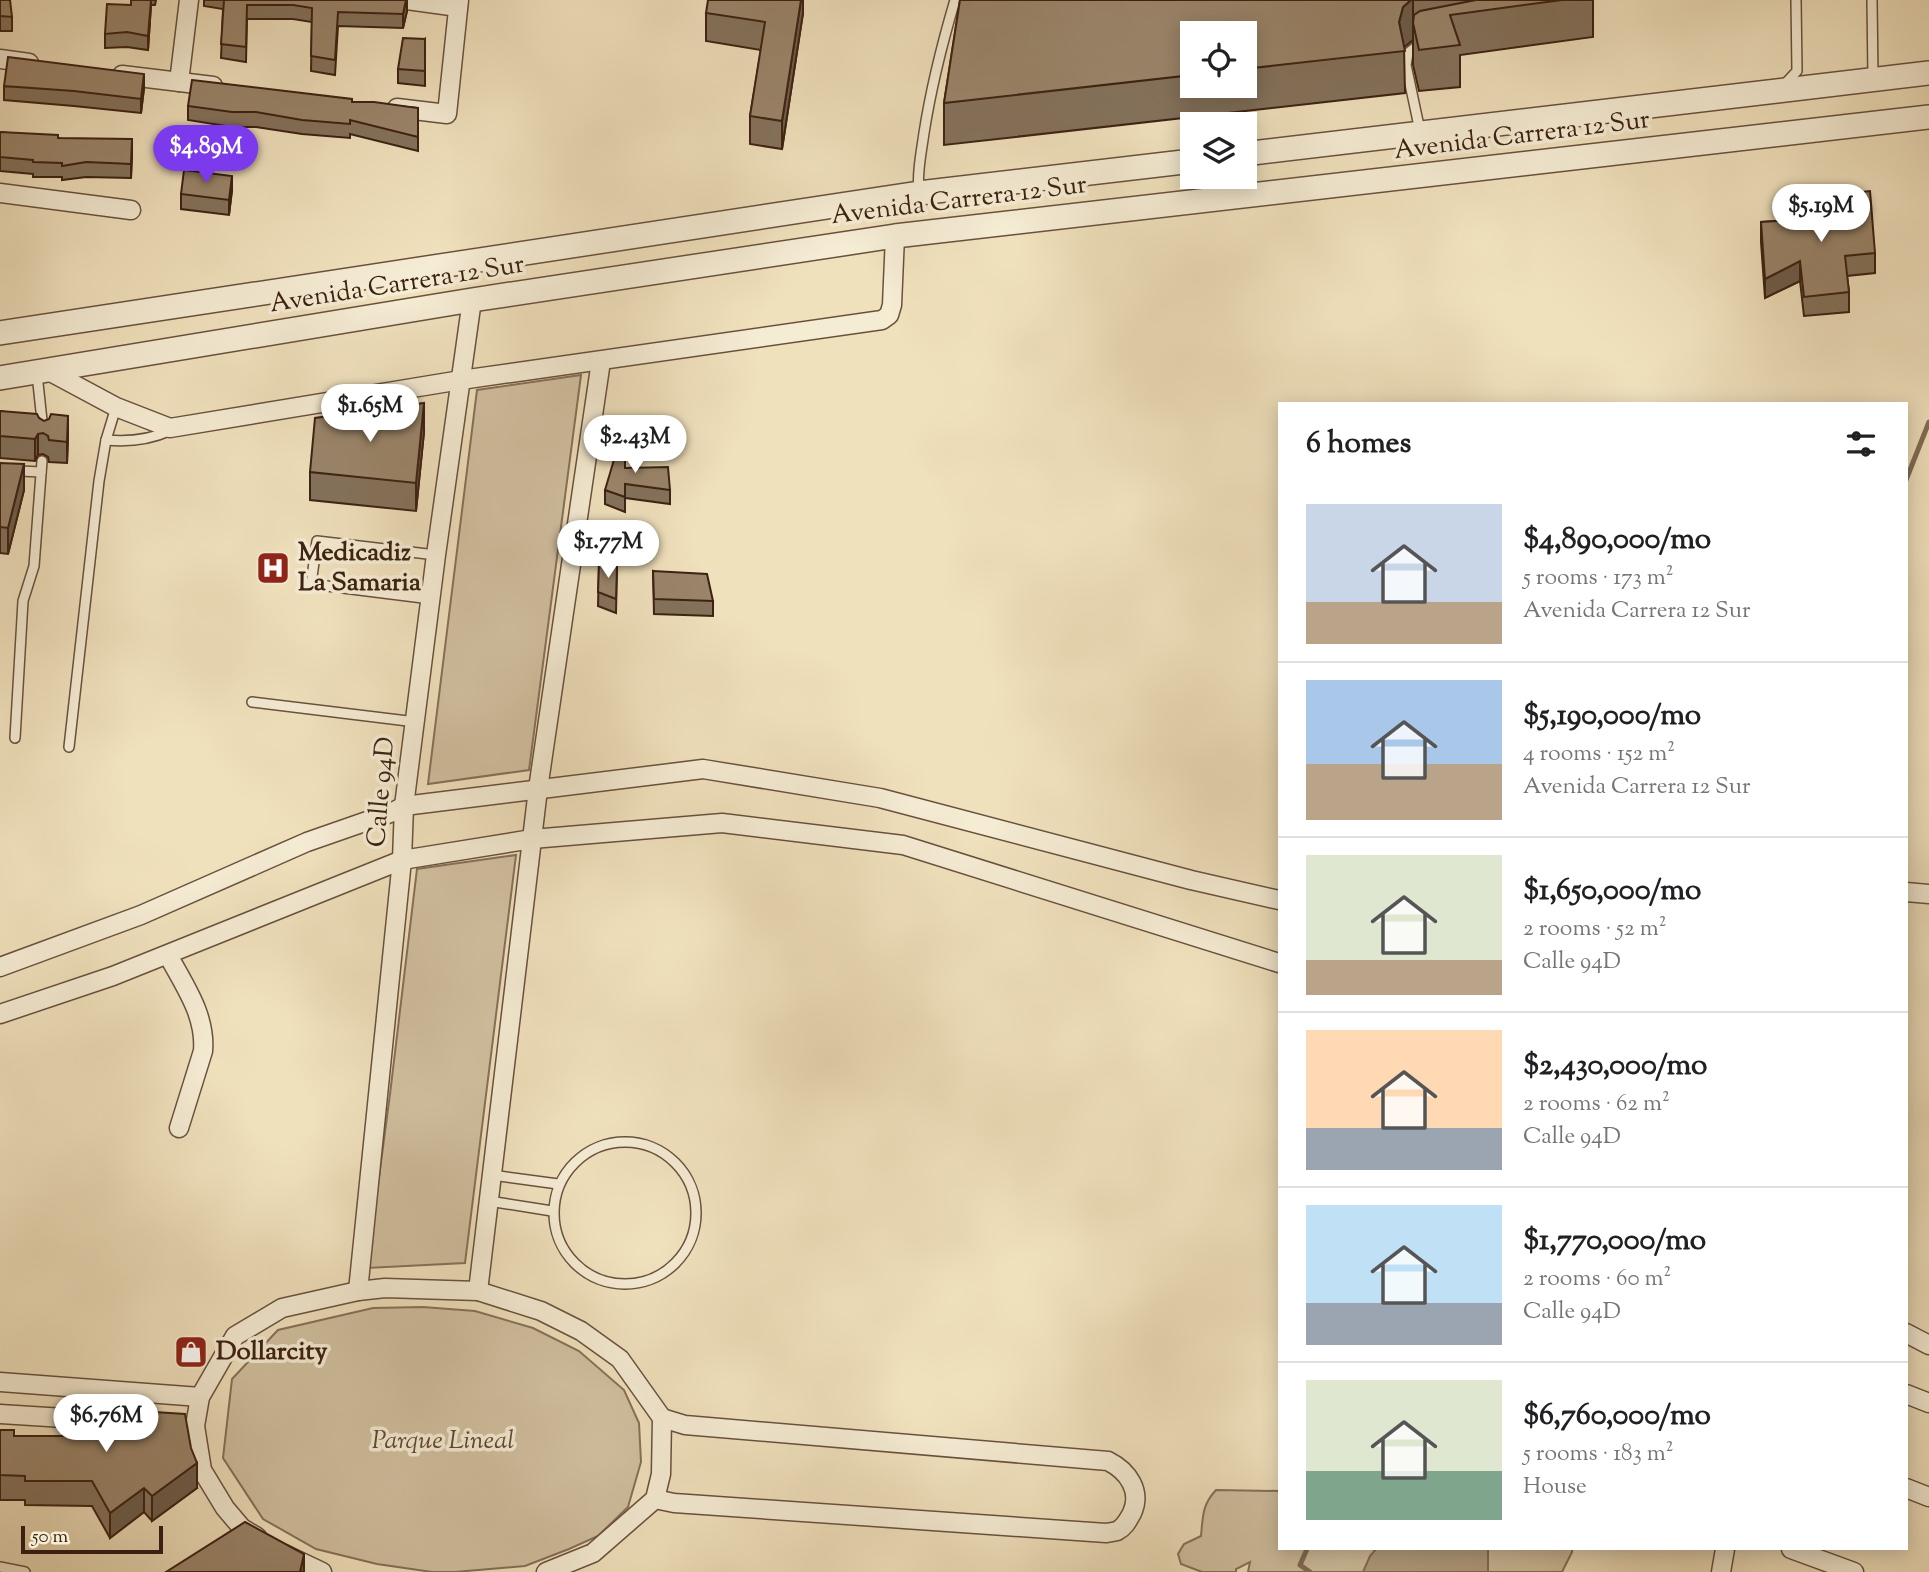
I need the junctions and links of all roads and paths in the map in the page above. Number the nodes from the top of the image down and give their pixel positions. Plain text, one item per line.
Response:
1 (189, 0) edge
2 (407, 0) edge
3 (955, 0) edge
4 (1796, 0) edge
5 (1872, 0) edge
6 (459, 3) edge
7 (1429, 44) edge
8 (0, 59) edge
9 (41, 65) edge
10 (1929, 72) edge
11 (110, 73) edge
12 (1873, 79) junction
13 (179, 82) junction
14 (232, 88) edge
15 (1779, 90) junction
16 (380, 106) edge
17 (1929, 117) edge
18 (1421, 133) junction
19 (1257, 152) edge
20 (1180, 161) edge
21 (0, 192) edge
22 (919, 193) junction
23 (131, 210) dead end
24 (895, 236) junction
25 (472, 300) junction
26 (0, 333) edge
27 (601, 361) junction
28 (42, 371) junction
29 (0, 378) edge
30 (461, 380) junction
31 (116, 407) junction
32 (170, 428) junction
33 (44, 435) edge
34 (106, 440) junction
35 (42, 461) dead end
36 (0, 470) edge
37 (41, 472) junction
38 (436, 555) junction
39 (431, 599) junction
40 (252, 702) dead end
41 (416, 722) junction
42 (15, 738) dead end
43 (69, 747) dead end
44 (538, 789) junction
45 (404, 806) junction
46 (532, 839) junction
47 (402, 860) junction
48 (1908, 892) edge
49 (1929, 894) edge
50 (1278, 900) edge
51 (168, 955) junction
52 (1278, 963) edge
53 (0, 967) edge
54 (0, 1014) edge
55 (179, 1129) dead end
56 (492, 1175) junction
57 (558, 1184) junction
58 (489, 1201) junction
59 (552, 1211) junction
60 (358, 1291) junction
61 (478, 1291) junction
62 (1908, 1334) edge
63 (1929, 1345) edge
64 (0, 1382) edge
65 (1908, 1395) edge
66 (200, 1397) junction
67 (1929, 1402) edge
68 (0, 1414) edge
69 (662, 1418) junction
70 (125, 1422) edge
71 (1908, 1490) edge
72 (1929, 1497) edge
73 (654, 1499) junction
74 (1725, 1550) edge
75 (1794, 1550) edge
76 (0, 1567) edge
77 (25, 1572) edge
78 (322, 1572) edge
79 (546, 1572) edge
80 (1721, 1572) edge
81 (1854, 1572) edge

1 - 13 street
2 - 6 street
3 - 22 lane
4 - 15 lane
5 - 12 lane
6 - 16 street
7 - 18 lane
8 - 9 street
10 - 12 street, Avenida Carrera 12 Sur
11 - 13 street
12 - 15 street, Avenida Carrera 12 Sur
13 - 14 street
15 - 18 street, Avenida Carrera 12 Sur
17 - 24 street, Avenida Carrera 12 Sur
18 - 19 street, Avenida Carrera 12 Sur
20 - 22 street, Avenida Carrera 12 Sur
21 - 23 street
22 - 26 street, Avenida Carrera 12 Sur
24 - 25 street, Avenida Carrera 12 Sur
24 - 27 street
25 - 28 street, Avenida Carrera 12 Sur
25 - 30 street, Calle 94D
27 - 30 street
27 - 44 street
28 - 29 street, Avenida Carrera 12 Sur
28 - 31 street
28 - 33 lane
30 - 32 street
30 - 38 street, Calle 94D
31 - 32 street
31 - 34 lane
32 - 34 lane
34 - 43 lane
35 - 37 lane
36 - 37 lane
37 - 42 lane
38 - 39 street, Calle 94D
38 - 39 lane
39 - 41 street, Calle 94D
40 - 41 lane
41 - 45 street, Calle 94D
44 - 45 street
44 - 46 street
44 - 50 street
45 - 47 street, Calle 94D
45 - 53 street
46 - 47 street
46 - 52 street
46 - 56 street
47 - 51 street
47 - 60 street, Calle 94D
48 - 49 street
51 - 54 street
51 - 55 street
56 - 57 lane
56 - 58 street
57 - 59 lane
57 - 59 lane
58 - 59 lane
58 - 61 street
60 - 61 street
60 - 66 street
61 - 69 street
62 - 63 street
64 - 66 street
65 - 67 street
66 - 78 street
68 - 70 street
69 - 73 street
69 - 73 street
71 - 72 street
73 - 79 street
74 - 80 street
75 - 81 street
76 - 77 lane

